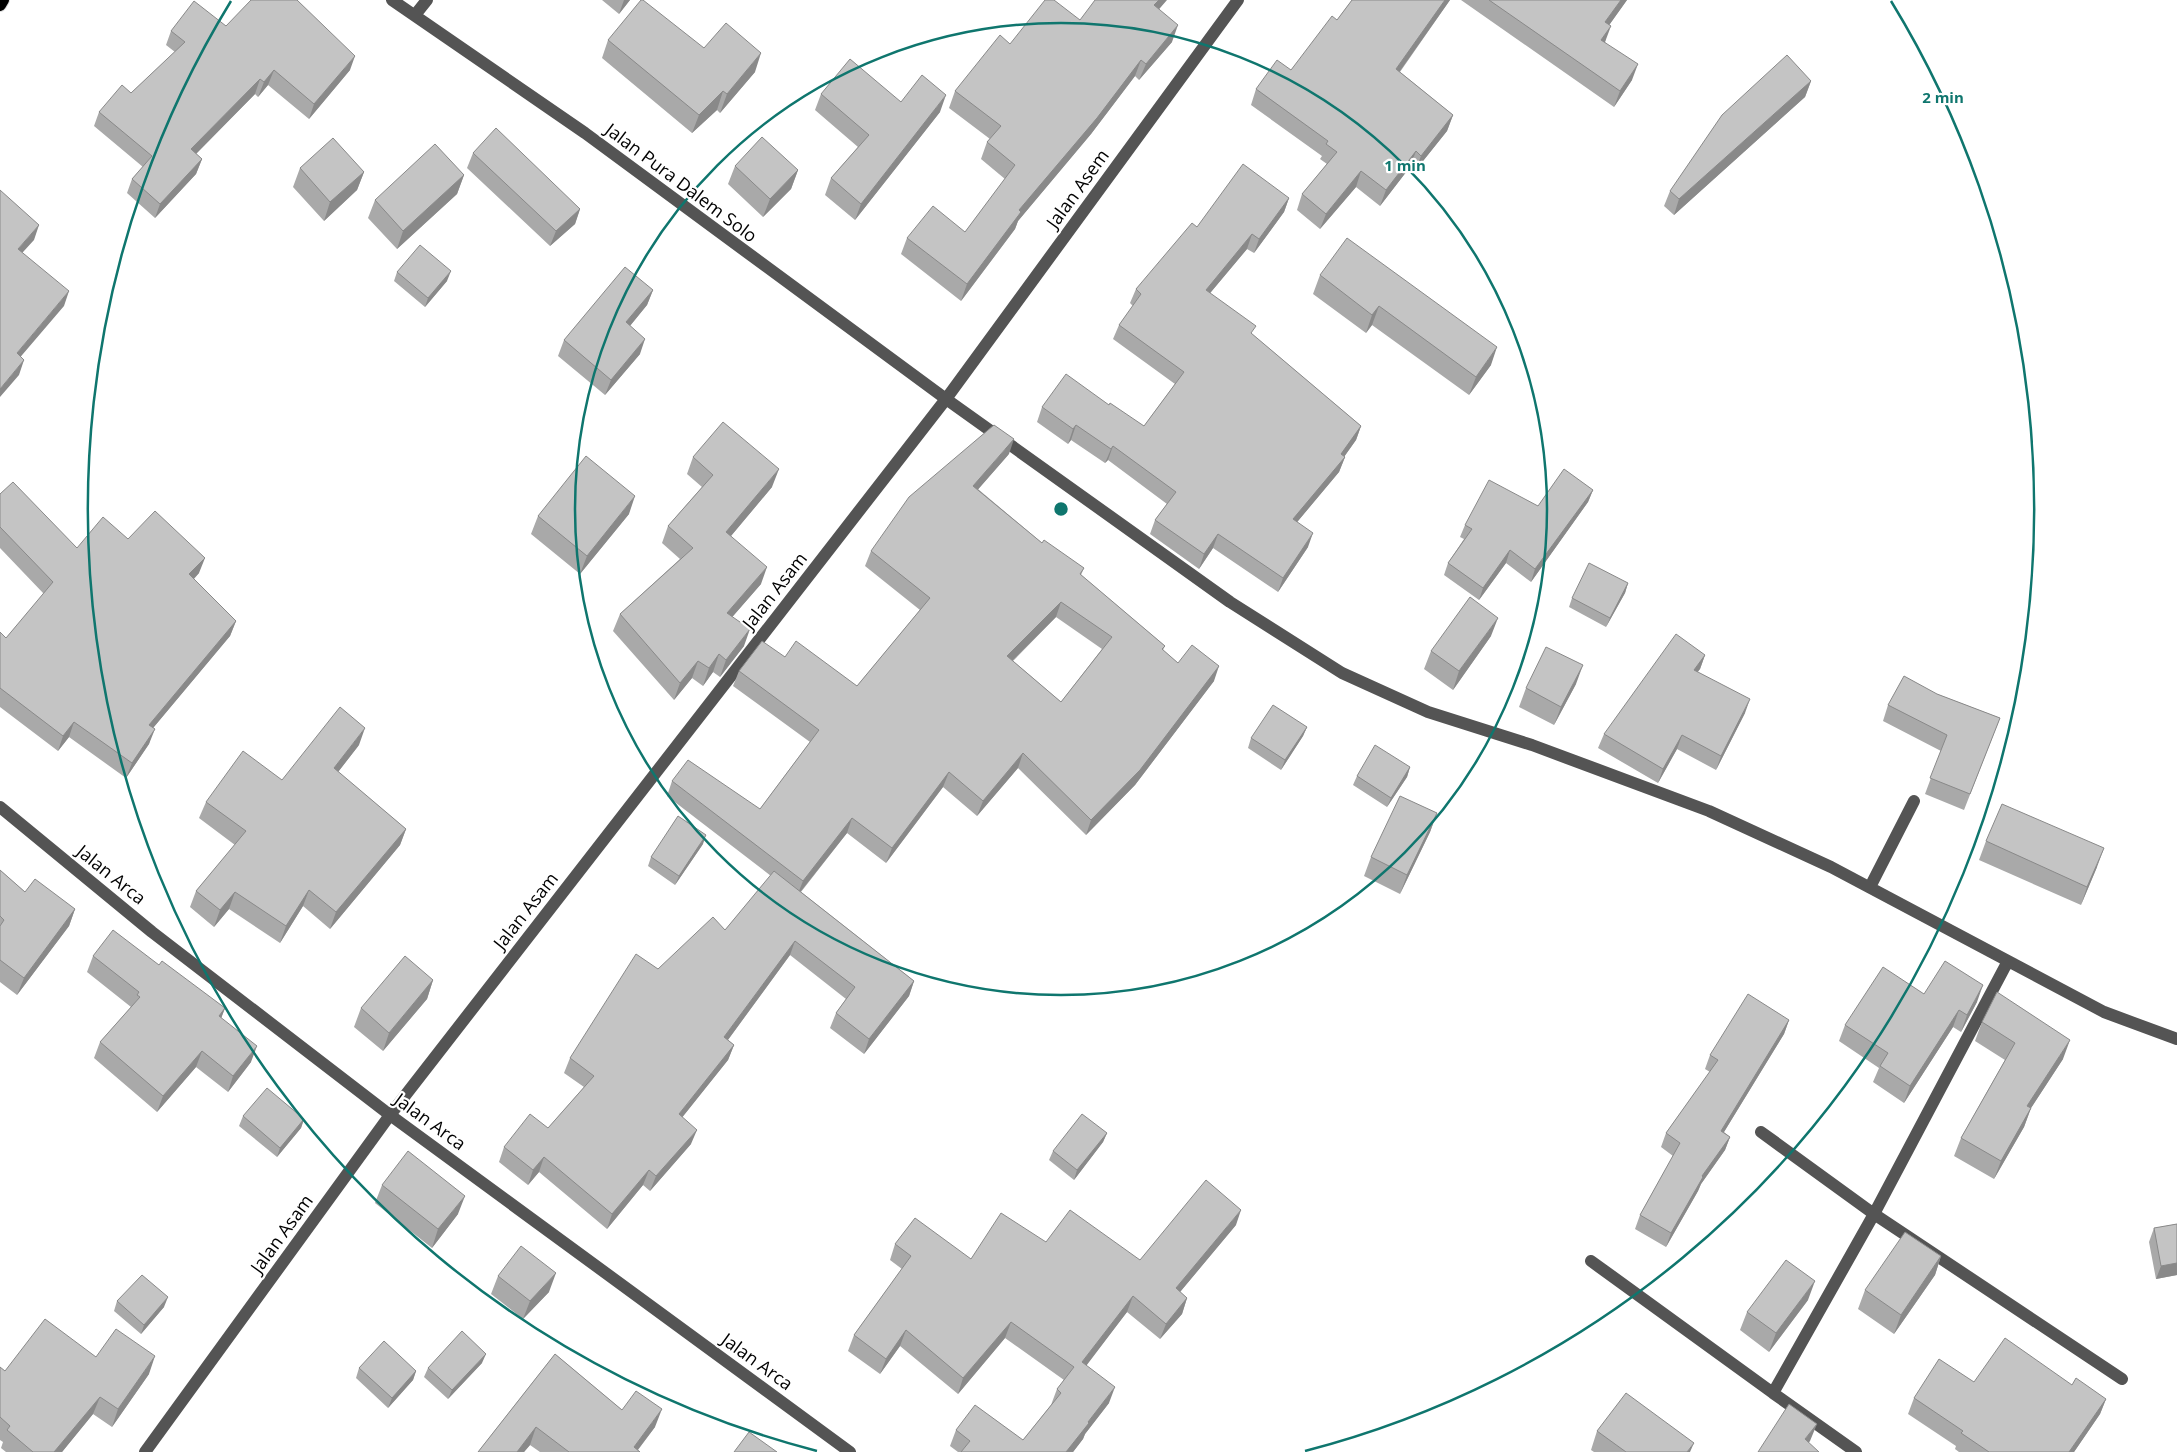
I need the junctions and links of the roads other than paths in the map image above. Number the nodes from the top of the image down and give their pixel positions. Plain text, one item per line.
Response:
1 (3, 0) edge
2 (392, 0) edge
3 (427, 0) edge
4 (1238, 0) edge
5 (0, 5) edge
6 (415, 15) junction
7 (946, 399) junction
8 (1914, 801) dead end
9 (0, 807) edge
10 (1870, 887) junction
11 (2008, 961) junction
12 (2177, 1039) edge
13 (390, 1115) junction
14 (1761, 1132) dead end
15 (1874, 1214) junction
16 (1591, 1261) dead end
17 (2122, 1379) dead end
18 (1773, 1393) junction
19 (145, 1452) edge
20 (850, 1452) edge
21 (1856, 1452) edge

1 - 5 main road
2 - 6 street, Jalan Pura Dalem Solo
3 - 6 street
4 - 7 street, Jalan Asem
6 - 7 street, Jalan Pura Dalem Solo
7 - 10 street, Jalan Pura Dalem Solo
7 - 13 street, Jalan Asam
8 - 10 street
9 - 13 street, Jalan Arca
10 - 11 street, Jalan Pura Dalem Solo
11 - 12 street, Jalan Pura Dalem Solo
11 - 15 street
13 - 19 street, Jalan Asam
13 - 20 street, Jalan Arca
14 - 15 street
15 - 17 street
15 - 18 street
16 - 18 street
18 - 21 street

